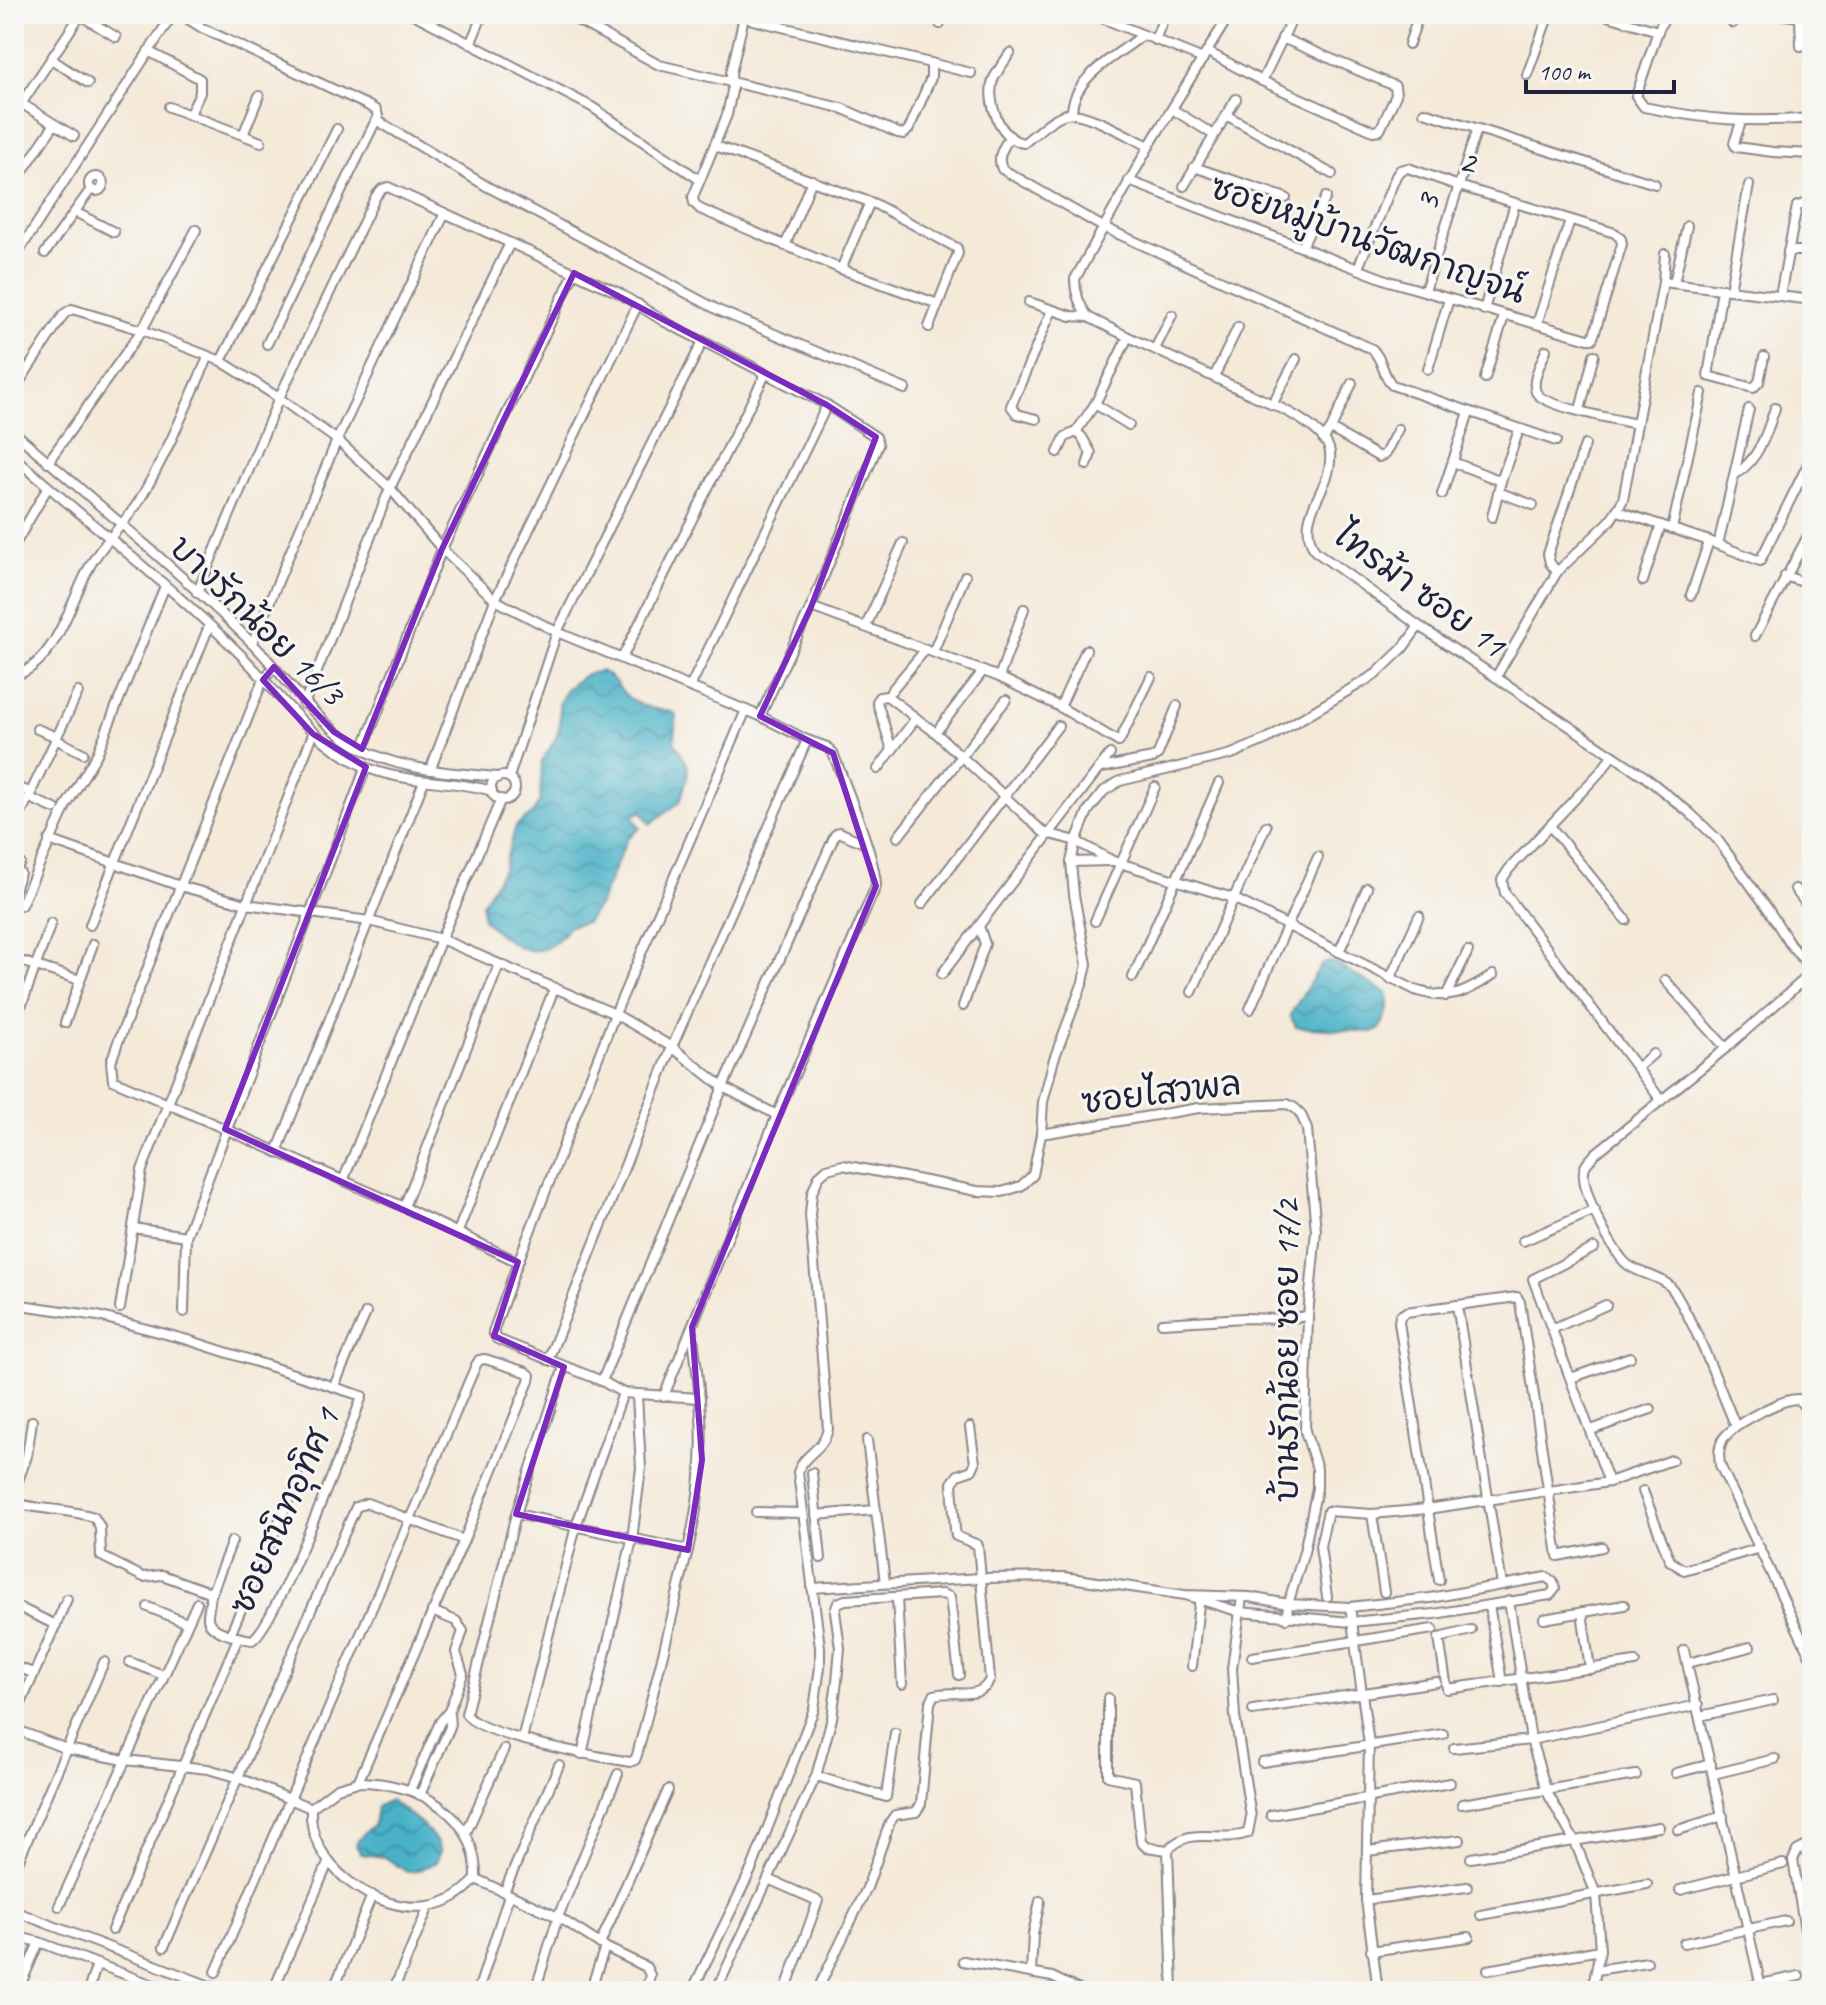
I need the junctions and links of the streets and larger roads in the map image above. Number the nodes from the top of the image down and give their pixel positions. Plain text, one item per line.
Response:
1 (173, 14) edge
2 (180, 14) edge
3 (413, 14) edge
4 (483, 14) edge
5 (566, 14) edge
6 (729, 14) edge
7 (941, 14) edge
8 (1092, 14) edge
9 (1230, 14) edge
10 (1419, 14) edge
11 (1549, 14) edge
12 (1601, 14) edge
13 (1666, 14) edge
14 (1779, 14) edge
15 (80, 15) edge
16 (1294, 15) edge
17 (744, 17) junction
18 (1164, 17) dead end
19 (1800, 18) junction
20 (1812, 19) edge
21 (940, 24) dead end
22 (1658, 31) junction
23 (1143, 35) junction
24 (116, 37) dead end
25 (1282, 38) junction
26 (1155, 40) junction
27 (471, 42) junction
28 (1409, 44) dead end
29 (1801, 46) dead end
30 (148, 51) junction
31 (1010, 53) dead end
32 (1205, 56) junction
33 (51, 59) junction
34 (931, 63) junction
35 (971, 73) dead end
36 (1527, 75) dead end
37 (1262, 81) junction
38 (88, 83) dead end
39 (732, 83) junction
40 (259, 96) dead end
41 (1236, 99) dead end
42 (18, 102) edge
43 (169, 107) dead end
44 (1172, 109) junction
45 (1424, 112) dead end
46 (1072, 113) junction
47 (190, 114) junction
48 (1226, 115) junction
49 (1812, 118) edge
50 (378, 121) junction
51 (1741, 122) junction
52 (54, 125) junction
53 (337, 129) dead end
54 (1477, 129) junction
55 (243, 135) junction
56 (1214, 135) junction
57 (74, 136) dead end
58 (1010, 136) junction
59 (261, 142) dead end
60 (716, 146) junction
61 (1149, 146) junction
62 (1812, 154) edge
63 (75, 166) junction
64 (1194, 167) junction
65 (1332, 174) dead end
66 (700, 180) junction
67 (812, 180) junction
68 (1129, 181) junction
69 (14, 184) edge
70 (1655, 184) dead end
71 (1749, 185) dead end
72 (1184, 186) dead end
73 (1459, 186) junction
74 (1326, 197) dead end
75 (1286, 198) dead end
76 (870, 202) junction
77 (1812, 202) edge
78 (1515, 203) junction
79 (75, 212) junction
80 (445, 213) junction
81 (1570, 220) junction
82 (1687, 226) dead end
83 (1103, 227) junction
84 (196, 230) dead end
85 (114, 232) dead end
86 (510, 243) junction
87 (785, 246) junction
88 (1302, 247) junction
89 (1788, 251) junction
90 (1812, 251) edge
91 (45, 253) dead end
92 (1665, 254) dead end
93 (14, 259) edge
94 (1358, 268) junction
95 (841, 269) junction
96 (574, 273) junction
97 (1663, 282) junction
98 (1674, 283) junction
99 (1726, 290) junction
100 (1425, 291) junction
101 (1780, 296) junction
102 (1449, 299) junction
103 (1812, 300) edge
104 (1029, 302) dead end
105 (638, 304) junction
106 (938, 304) junction
107 (1052, 310) junction
108 (1484, 310) junction
109 (1172, 315) dead end
110 (1504, 316) junction
111 (1088, 317) junction
112 (1537, 324) junction
113 (929, 327) dead end
114 (1238, 327) dead end
115 (142, 330) junction
116 (1128, 337) junction
117 (1592, 339) joint
118 (703, 341) junction
119 (267, 344) dead end
120 (1155, 349) junction
121 (1546, 350) dead end
122 (1594, 355) dead end
123 (1764, 357) dead end
124 (208, 358) junction
125 (1296, 359) dead end
126 (221, 361) junction
127 (1428, 369) dead end
128 (765, 375) junction
129 (1214, 377) junction
130 (1485, 378) dead end
131 (1352, 383) dead end
132 (905, 389) dead end
133 (14, 390) edge
134 (1702, 393) dead end
135 (279, 398) junction
136 (1095, 404) junction
137 (827, 405) junction
138 (1272, 405) junction
139 (1775, 408) dead end
140 (1749, 409) dead end
141 (1580, 410) junction
142 (1469, 412) junction
143 (1036, 419) dead end
144 (1637, 424) junction
145 (1129, 425) dead end
146 (1331, 429) junction
147 (1398, 429) dead end
148 (1519, 430) junction
149 (14, 432) edge
150 (1076, 432) junction
151 (1323, 439) junction
152 (337, 440) junction
153 (1556, 441) dead end
154 (1585, 445) dead end
155 (1058, 452) dead end
156 (1812, 456) edge
157 (14, 457) edge
158 (48, 462) junction
159 (1453, 462) junction
160 (1087, 465) dead end
161 (1735, 475) junction
162 (1501, 481) junction
163 (48, 487) junction
164 (390, 488) junction
165 (1498, 492) junction
166 (1442, 494) dead end
167 (1533, 505) dead end
168 (1618, 511) junction
169 (1492, 517) dead end
170 (1661, 525) junction
171 (121, 526) junction
172 (1812, 528) edge
173 (1672, 529) junction
174 (108, 538) junction
175 (903, 543) dead end
176 (1714, 543) junction
177 (14, 546) edge
178 (442, 549) junction
179 (1557, 572) junction
180 (965, 576) dead end
181 (1785, 576) junction
182 (1643, 581) dead end
183 (1812, 585) edge
184 (165, 586) junction
185 (197, 593) junction
186 (1691, 595) dead end
187 (495, 600) junction
188 (811, 607) junction
189 (1024, 609) dead end
190 (209, 626) junction
191 (866, 626) junction
192 (1419, 626) junction
193 (557, 632) junction
194 (1755, 636) dead end
195 (252, 644) junction
196 (1086, 650) dead end
197 (929, 651) junction
198 (622, 658) junction
199 (274, 667) junction
200 (983, 671) junction
201 (14, 676) edge
202 (999, 677) junction
203 (1151, 677) dead end
204 (1496, 677) junction
205 (263, 680) junction
206 (690, 687) junction
207 (891, 691) dead end
208 (78, 692) dead end
209 (1006, 700) dead end
210 (304, 704) junction
211 (1177, 706) dead end
212 (1060, 707) junction
213 (746, 710) junction
214 (760, 716) junction
215 (916, 718) junction
216 (1058, 726) dead end
217 (940, 727) dead end
218 (37, 729) dead end
219 (313, 734) junction
220 (57, 738) junction
221 (807, 740) junction
222 (363, 749) junction
223 (892, 750) junction
224 (83, 753) dead end
225 (1110, 754) dead end
226 (1612, 755) junction
227 (961, 758) junction
228 (366, 767) junction
229 (431, 768) junction
230 (1100, 768) junction
231 (878, 769) dead end
232 (498, 777) junction
233 (509, 777) junction
234 (424, 781) junction
235 (1219, 783) dead end
236 (14, 786) edge
237 (1155, 787) dead end
238 (492, 791) junction
239 (31, 796) junction
240 (501, 799) junction
241 (1004, 799) junction
242 (55, 809) dead end
243 (1266, 826) dead end
244 (1551, 827) junction
245 (14, 828) edge
246 (1050, 836) junction
247 (898, 837) dead end
248 (49, 840) junction
249 (1076, 841) junction
250 (865, 844) junction
251 (1318, 857) dead end
252 (1071, 862) junction
253 (1117, 862) junction
254 (113, 864) junction
255 (20, 873) dead end
256 (1177, 880) junction
257 (180, 886) junction
258 (1367, 888) dead end
259 (1795, 889) dead end
260 (14, 890) edge
261 (1233, 898) junction
262 (246, 904) junction
263 (922, 904) dead end
264 (21, 905) dead end
265 (308, 912) junction
266 (1812, 912) edge
267 (1419, 916) dead end
268 (1626, 920) dead end
269 (369, 921) junction
270 (1095, 921) dead end
271 (51, 923) dead end
272 (90, 925) dead end
273 (1288, 925) junction
274 (979, 926) junction
275 (441, 939) junction
276 (93, 944) dead end
277 (1468, 951) dead end
278 (1339, 952) junction
279 (14, 959) edge
280 (1809, 961) edge
281 (37, 965) junction
282 (499, 965) junction
283 (942, 974) dead end
284 (1493, 975) dead end
285 (1133, 977) dead end
286 (1810, 978) edge
287 (1390, 979) junction
288 (80, 980) junction
289 (1665, 980) dead end
290 (554, 989) junction
291 (1192, 992) dead end
292 (1446, 996) junction
293 (22, 1004) dead end
294 (963, 1006) dead end
295 (1250, 1009) dead end
296 (615, 1014) junction
297 (65, 1023) dead end
298 (672, 1047) junction
299 (1726, 1048) junction
300 (1653, 1054) dead end
301 (1638, 1067) junction
302 (723, 1087) junction
303 (1661, 1100) junction
304 (1287, 1104) joint
305 (167, 1106) junction
306 (777, 1115) junction
307 (225, 1129) junction
308 (1041, 1134) junction
309 (277, 1152) junction
310 (343, 1181) junction
311 (404, 1207) junction
312 (1595, 1210) junction
313 (133, 1228) junction
314 (457, 1234) junction
315 (186, 1236) junction
316 (1523, 1241) dead end
317 (1594, 1248) dead end
318 (518, 1262) junction
319 (14, 1304) edge
320 (1457, 1305) junction
321 (1606, 1305) dead end
322 (120, 1308) dead end
323 (184, 1312) dead end
324 (366, 1313) dead end
325 (1308, 1316) junction
326 (1162, 1323) dead end
327 (692, 1327) junction
328 (1552, 1329) junction
329 (1630, 1357) dead end
330 (548, 1360) junction
331 (564, 1367) junction
332 (1571, 1378) junction
333 (602, 1381) junction
334 (334, 1386) junction
335 (623, 1393) junction
336 (637, 1395) junction
337 (664, 1396) junction
338 (700, 1398) junction
339 (1651, 1409) dead end
340 (1812, 1416) edge
341 (32, 1421) dead end
342 (970, 1427) dead end
343 (1736, 1427) junction
344 (1591, 1430) junction
345 (867, 1440) dead end
346 (1672, 1460) dead end
347 (812, 1473) dead end
348 (298, 1478) dead end
349 (1609, 1482) junction
350 (1546, 1490) junction
351 (1643, 1491) dead end
352 (14, 1492) edge
353 (1489, 1500) junction
354 (14, 1503) edge
355 (1427, 1509) junction
356 (875, 1510) junction
357 (756, 1512) dead end
358 (802, 1513) junction
359 (516, 1514) junction
360 (1372, 1514) junction
361 (816, 1515) junction
362 (411, 1519) junction
363 (576, 1526) junction
364 (464, 1540) junction
365 (632, 1540) junction
366 (232, 1541) dead end
367 (1602, 1547) dead end
368 (1760, 1548) junction
369 (688, 1550) junction
370 (821, 1558) dead end
371 (982, 1578) junction
372 (1439, 1580) dead end
373 (885, 1582) junction
374 (1502, 1585) junction
375 (812, 1588) junction
376 (1384, 1592) dead end
377 (211, 1595) junction
378 (1242, 1597) junction
379 (1327, 1597) dead end
380 (897, 1598) junction
381 (1200, 1598) junction
382 (67, 1599) dead end
383 (1509, 1601) junction
384 (197, 1603) dead end
385 (1288, 1604) junction
386 (1489, 1605) junction
387 (1624, 1605) dead end
388 (148, 1607) dead end
389 (1350, 1607) junction
390 (20, 1608) dead end
391 (432, 1611) junction
392 (1240, 1612) junction
393 (1582, 1612) junction
394 (1287, 1618) junction
395 (1544, 1619) dead end
396 (1351, 1622) junction
397 (187, 1623) junction
398 (56, 1625) junction
399 (1433, 1629) dead end
400 (1471, 1630) dead end
401 (234, 1636) junction
402 (1354, 1640) junction
403 (1750, 1647) dead end
404 (1684, 1650) dead end
405 (1252, 1657) dead end
406 (1812, 1660) edge
407 (104, 1662) dead end
408 (130, 1662) dead end
409 (1635, 1662) dead end
410 (1688, 1663) junction
411 (14, 1666) edge
412 (1192, 1666) dead end
413 (1590, 1669) junction
414 (33, 1673) junction
415 (163, 1675) junction
416 (959, 1675) dead end
417 (1521, 1679) junction
418 (1436, 1682) dead end
419 (1502, 1682) junction
420 (902, 1684) dead end
421 (1361, 1693) junction
422 (1108, 1698) dead end
423 (1773, 1700) dead end
424 (1698, 1705) junction
425 (1253, 1710) dead end
426 (1700, 1716) junction
427 (14, 1719) edge
428 (14, 1729) edge
429 (895, 1733) dead end
430 (1443, 1734) dead end
431 (522, 1739) junction
432 (1531, 1740) junction
433 (1369, 1744) junction
434 (1454, 1748) dead end
435 (67, 1749) junction
436 (504, 1749) dead end
437 (582, 1754) junction
438 (1775, 1759) dead end
439 (125, 1760) junction
440 (1262, 1762) dead end
441 (1711, 1764) junction
442 (559, 1765) dead end
443 (182, 1766) junction
444 (1676, 1773) dead end
445 (618, 1774) dead end
446 (1713, 1774) junction
447 (1636, 1775) dead end
448 (816, 1776) junction
449 (239, 1778) junction
450 (358, 1782) junction
451 (1450, 1783) dead end
452 (668, 1790) dead end
453 (1547, 1792) junction
454 (415, 1793) junction
455 (1369, 1796) junction
456 (291, 1799) junction
457 (1462, 1804) dead end
458 (311, 1808) junction
459 (1271, 1815) dead end
460 (1723, 1816) junction
461 (1659, 1827) dead end
462 (1678, 1830) dead end
463 (466, 1833) junction
464 (1460, 1840) dead end
465 (1575, 1842) junction
466 (1812, 1843) edge
467 (1168, 1850) junction
468 (1367, 1851) junction
469 (1471, 1858) dead end
470 (328, 1863) junction
471 (1783, 1864) dead end
472 (14, 1871) edge
473 (1737, 1877) junction
474 (476, 1879) junction
475 (768, 1879) junction
476 (1647, 1884) dead end
477 (1467, 1887) dead end
478 (1680, 1890) dead end
479 (507, 1894) junction
480 (1596, 1894) junction
481 (372, 1895) junction
482 (1366, 1900) junction
483 (1040, 1901) dead end
484 (59, 1906) dead end
485 (429, 1906) junction
486 (14, 1911) edge
487 (1481, 1915) dead end
488 (558, 1917) junction
489 (1786, 1921) dead end
490 (1748, 1929) junction
491 (112, 1930) dead end
492 (14, 1936) edge
493 (1469, 1937) dead end
494 (39, 1942) junction
495 (1684, 1943) dead end
496 (603, 1945) junction
497 (164, 1947) dead end
498 (1600, 1950) junction
499 (1371, 1951) junction
500 (963, 1961) dead end
501 (1647, 1962) dead end
502 (97, 1964) junction
503 (1488, 1970) dead end
504 (1597, 1970) junction
505 (1812, 1971) edge
506 (216, 1972) dead end
507 (1031, 1973) junction
508 (1799, 1976) dead end
509 (276, 1984) dead end
510 (1761, 1987) edge
511 (162, 1990) edge
512 (18, 1991) edge
513 (88, 1991) edge
514 (223, 1991) edge
515 (333, 1991) edge
516 (393, 1991) edge
517 (478, 1991) edge
518 (535, 1991) edge
519 (590, 1991) edge
520 (646, 1991) edge
521 (692, 1991) edge
522 (716, 1991) edge
523 (785, 1991) edge
524 (817, 1991) edge
525 (1081, 1991) edge
526 (1173, 1991) edge
527 (1378, 1991) edge
528 (1592, 1991) edge
529 (1727, 1991) edge

1 - 30 street
2 - 50 street
3 - 27 street
4 - 27 street
5 - 39 street
6 - 17 street
7 - 21 street
8 - 23 street
9 - 32 street
10 - 28 street
11 - 36 street
12 - 22 street
13 - 22 street
14 - 19 street
15 - 24 street
15 - 33 street
16 - 25 street
17 - 34 street
17 - 39 street
18 - 26 street
19 - 20 street
19 - 29 street
22 - 51 street
23 - 26 street
23 - 46 street
25 - 37 street
25 - 37 street
26 - 32 street
27 - 66 street
30 - 47 street
30 - 63 street
31 - 58 street
32 - 37 street
32 - 44 street
33 - 38 street
33 - 42 street
34 - 35 street
34 - 39 street
39 - 60 street
40 - 55 street
41 - 48 street
42 - 52 street
43 - 47 street
44 - 56 street
44 - 61 street
45 - 54 street
46 - 58 street
46 - 61 street
47 - 55 street
48 - 56 street
48 - 65 street
49 - 51 street
50 - 119 street
50 - 132 street
51 - 62 street
52 - 57 street
52 - 69 street
53 - 126 street
54 - 70 street
54 - 73 street, 3
55 - 59 street
56 - 64 street
58 - 83 street
60 - 66 street
60 - 67 street
61 - 68 street
63 - 79 street
63 - 93 street
64 - 72 street
64 - 75 street
66 - 87 street
67 - 76 street
67 - 87 street
68 - 83 street
68 - 88 street, ซอยหมู่บ้านวัฒกาญจน์
71 - 99 street
73 - 78 street, 2
73 - 94 street, 2
73 - 100 street, 3
74 - 88 street
76 - 95 street
76 - 106 street
77 - 89 street
78 - 81 street, 2
78 - 108 street
79 - 85 street
79 - 91 street
80 - 86 street
80 - 135 street
80 - 152 street
81 - 112 street
81 - 117 street, 2
82 - 98 street
83 - 111 street
83 - 142 street
84 - 115 street
86 - 96 street
86 - 164 street
87 - 95 street
88 - 94 street, ซอยหมู่บ้านวัฒกาญจน์
89 - 90 street
89 - 101 street
92 - 97 street
94 - 100 street, ซอยหมู่บ้านวัฒกาญจน์
95 - 106 street
96 - 105 street
96 - 178 street
97 - 98 street
97 - 144 street
98 - 99 street
99 - 101 street
99 - 123 street
100 - 102 street, ซอยหมู่บ้านวัฒกาญจน์
101 - 103 street
102 - 108 street, ซอยหมู่บ้านวัฒกาญจน์
102 - 127 street
104 - 107 street
105 - 118 street
105 - 187 street
106 - 113 street
107 - 111 street
107 - 143 street
108 - 110 street, ซอยหมู่บ้านวัฒกาญจน์
109 - 120 street
110 - 112 street, ซอยหมู่บ้านวัฒกาญจน์
110 - 130 street
111 - 116 street
112 - 117 street, ซอยหมู่บ้านวัฒกาญจน์
114 - 129 street
115 - 124 street
115 - 133 street
115 - 158 street
116 - 120 street
116 - 136 street
118 - 128 street
118 - 193 street
120 - 129 street
121 - 141 street
122 - 141 street
124 - 126 street
124 - 171 street
125 - 138 street
126 - 135 street
128 - 137 street
128 - 198 street
129 - 138 street
131 - 146 street
134 - 173 street
135 - 152 street
135 - 185 street
136 - 145 street
136 - 150 street
137 - 188 street
137 - 206 street
138 - 151 street
139 - 161 street
140 - 161 street
141 - 144 street
142 - 148 street
142 - 159 street
144 - 168 street
146 - 147 street
146 - 151 street
148 - 153 street
148 - 162 street
149 - 158 street, บางรักน้อย 16/3
150 - 155 street
150 - 160 street
151 - 192 street, ไทรม้า ซอย 11
152 - 164 street
152 - 195 street
154 - 179 street
156 - 176 street
157 - 163 street
158 - 171 street, บางรักน้อย 16/3
159 - 162 street
159 - 166 street
161 - 176 street
162 - 165 street
163 - 174 street
163 - 177 street
164 - 178 street
164 - 210 street
165 - 167 street
165 - 169 street
168 - 170 street
168 - 179 street
170 - 173 street
170 - 182 street
171 - 174 street
171 - 185 street, บางรักน้อย 16/3
172 - 181 street
173 - 176 street
174 - 184 street
174 - 201 street
175 - 191 street
176 - 186 street
178 - 187 street
178 - 222 street
179 - 204 street
180 - 197 street
181 - 183 street
181 - 194 street
184 - 190 street
184 - 248 street
185 - 195 street, บางรักน้อย 16/3
187 - 193 street
187 - 229 street
188 - 191 street
188 - 214 street
189 - 202 street
190 - 205 street
190 - 254 street
191 - 197 street
192 - 204 street, ไทรม้า ซอย 11
192 - 249 street
193 - 198 street
193 - 233 street
195 - 199 street, บางรักน้อย 16/3
196 - 212 street
197 - 200 street
197 - 207 street
198 - 206 street
199 - 205 street
199 - 210 street, บางรักน้อย 16/3
200 - 202 street
200 - 217 street
202 - 212 street
203 - 212 street
204 - 226 street, ไทรม้า ซอย 11
205 - 219 street
205 - 257 street
206 - 213 street
208 - 220 street
209 - 227 street
210 - 222 street, บางรักน้อย 16/3
211 - 230 street
213 - 214 street
213 - 296 street
214 - 221 street
215 - 223 street
215 - 223 street
215 - 227 street
216 - 241 street
218 - 220 street
219 - 228 street
219 - 262 street
220 - 224 street
220 - 239 street
221 - 250 street
221 - 298 street
222 - 229 street, บางรักน้อย 16/3
223 - 231 street
225 - 230 street
226 - 244 street
226 - 280 street, ไทรม้า ซอย 11
227 - 241 street
227 - 247 street
228 - 234 street
228 - 265 street
229 - 232 street, บางรักน้อย 16/3
230 - 246 street
232 - 233 street
232 - 238 street
233 - 240 street
234 - 238 street
234 - 269 street
235 - 256 street
236 - 239 street
237 - 253 street
238 - 240 street
239 - 242 street
239 - 245 street
240 - 275 street
241 - 246 street
241 - 263 street
243 - 261 street
244 - 268 street
244 - 301 street
246 - 249 street
246 - 274 street
248 - 254 street
248 - 264 street
249 - 252 street
249 - 253 street
250 - 302 street
250 - 306 street
251 - 273 street
252 - 253 street
252 - 308 street
253 - 256 street
253 - 270 street
254 - 257 street
254 - 272 street
255 - 260 street
256 - 261 street
256 - 285 street
257 - 262 street
257 - 305 street
258 - 278 street
259 - 266 street
261 - 273 street
261 - 291 street
262 - 265 street
262 - 305 street
265 - 269 street
265 - 307 street
267 - 287 street
269 - 275 street
269 - 309 street
271 - 281 street
273 - 278 street
273 - 295 street
274 - 283 street
274 - 294 street
275 - 282 street
275 - 310 street
276 - 288 street
277 - 292 street
278 - 287 street
279 - 281 street
280 - 286 street, ไทรม้า ซอย 11
281 - 288 street
281 - 293 street
282 - 290 street
282 - 311 street
284 - 292 street
286 - 299 street
287 - 292 street
288 - 297 street
289 - 299 street
290 - 296 street
290 - 314 street
296 - 298 street
296 - 318 street
298 - 302 street
298 - 330 street
299 - 303 street
300 - 301 street
301 - 303 street
302 - 306 street
302 - 333 street
303 - 312 street
304 - 308 street, ซอยไสวพล
304 - 325 street, บ้านรักน้อย ซอย 17/2
305 - 307 street
305 - 313 street
306 - 327 street
307 - 309 street
307 - 315 street
308 - 358 street
309 - 310 street
310 - 311 street
311 - 314 street
312 - 316 street
312 - 343 street
313 - 315 street
313 - 322 street
314 - 318 street
315 - 323 street
317 - 328 street
318 - 330 street
319 - 334 street, ซอยสนิทอุทิศ 1
320 - 350 street
320 - 353 street
320 - 355 street
321 - 328 street
324 - 334 street
325 - 326 street
325 - 385 street, บ้านรักน้อย ซอย 17/2
327 - 337 street
327 - 338 street
328 - 332 street
329 - 332 street
330 - 331 street
331 - 333 street
331 - 359 street
332 - 344 street
333 - 335 street
334 - 401 street, ซอยสนิทอุทิศ 1
335 - 336 street
335 - 363 street
336 - 337 street
336 - 365 street
337 - 338 street
338 - 369 street
339 - 344 street
340 - 343 street
341 - 352 street
342 - 371 street
343 - 368 street
344 - 349 street
345 - 356 street
346 - 349 street
347 - 361 street
348 - 401 street
349 - 350 street
350 - 353 street
350 - 367 street
351 - 368 street
353 - 355 street
353 - 374 street
354 - 377 street, ซอยสนิทอุทิศ 1
355 - 360 street
355 - 372 street
356 - 361 street
356 - 373 street
357 - 358 street
358 - 375 street
359 - 363 street
359 - 431 street
360 - 376 street
360 - 379 street
361 - 370 street
362 - 364 street
362 - 364 street
362 - 449 street
362 - 456 street
363 - 365 street
363 - 431 street
364 - 391 street
365 - 369 street
365 - 437 street
366 - 377 street
368 - 406 street
369 - 437 street
371 - 373 street
371 - 381 street
371 - 524 street
373 - 375 street
374 - 383 street
374 - 389 street
375 - 521 street
377 - 401 street, ซอยสนิทอุทิศ 1
378 - 381 street
378 - 385 street
378 - 392 street
380 - 416 street
380 - 420 street
380 - 448 street
381 - 392 street
381 - 412 street
382 - 398 street
383 - 386 street
383 - 417 street
384 - 397 street
385 - 389 street
385 - 394 street, บ้านรักน้อย ซอย 17/2
386 - 396 street
386 - 419 street
387 - 393 street
388 - 397 street
389 - 396 street
390 - 398 street
391 - 450 street
391 - 454 street
392 - 394 street
392 - 467 street
393 - 395 street
393 - 413 street
394 - 396 street
396 - 402 street
397 - 415 street
398 - 414 street
399 - 402 street
400 - 419 street
401 - 443 street
402 - 405 street
402 - 421 street
403 - 410 street
404 - 410 street
407 - 435 street
408 - 415 street
409 - 413 street
410 - 424 street
411 - 414 street
413 - 417 street
414 - 427 street
415 - 439 street
417 - 419 street
417 - 432 street
418 - 421 street
421 - 425 street
421 - 433 street
422 - 467 street
423 - 426 street
424 - 426 street
424 - 432 street
426 - 441 street
428 - 435 street
429 - 448 street
430 - 433 street
431 - 437 street
432 - 434 street
432 - 453 street
433 - 440 street
433 - 455 street
435 - 439 street
435 - 472 street
436 - 463 street
438 - 446 street
439 - 443 street
439 - 484 street
441 - 444 street
441 - 446 street
442 - 479 street
443 - 449 street
443 - 491 street
445 - 488 street
446 - 460 street
447 - 453 street
448 - 475 street
449 - 456 street
449 - 497 street
450 - 454 street
450 - 458 street
451 - 455 street
452 - 496 street
453 - 457 street
453 - 465 street
454 - 463 street
455 - 459 street
455 - 468 street
456 - 458 street
456 - 506 street
458 - 470 street
460 - 462 street
460 - 473 street
461 - 465 street
463 - 474 street
464 - 468 street
465 - 469 street
465 - 480 street
466 - 505 street
467 - 526 street
468 - 482 street
470 - 481 street
470 - 509 street
471 - 473 street
473 - 478 street
473 - 490 street
474 - 479 street
474 - 485 street
475 - 522 street
475 - 523 street
476 - 480 street
477 - 482 street
479 - 488 street
479 - 517 street
480 - 487 street
480 - 498 street
481 - 485 street
481 - 515 street
482 - 499 street
483 - 507 street
485 - 516 street
486 - 514 street
488 - 496 street
488 - 518 street
489 - 490 street
490 - 495 street
490 - 510 street
492 - 494 street
493 - 499 street
494 - 502 street
494 - 512 street
496 - 519 street
496 - 520 street
498 - 503 street
498 - 504 street
499 - 527 street
500 - 507 street
501 - 504 street
502 - 511 street
502 - 513 street
504 - 528 street
507 - 525 street
508 - 510 street
510 - 529 street

